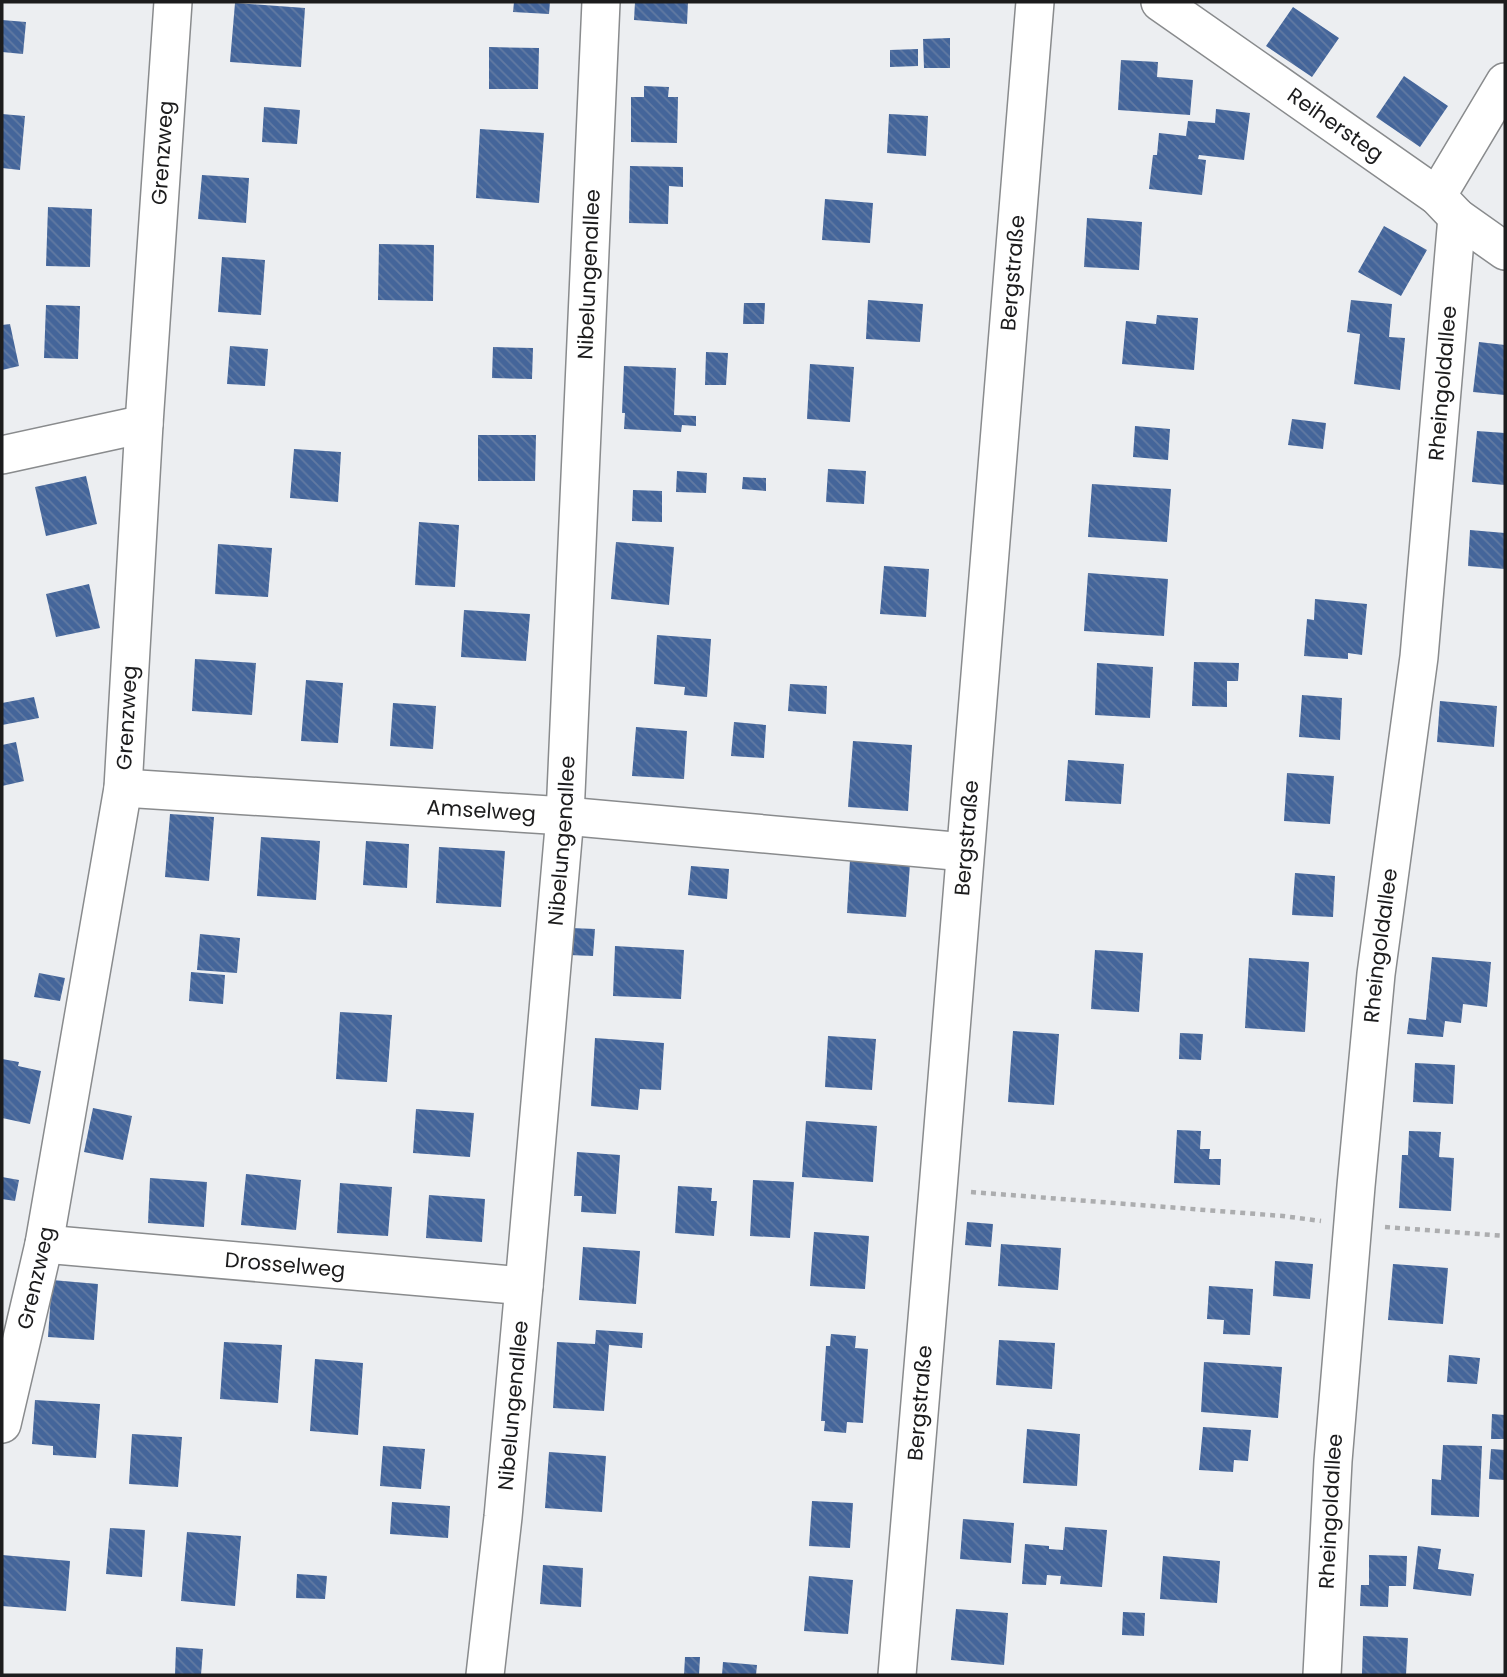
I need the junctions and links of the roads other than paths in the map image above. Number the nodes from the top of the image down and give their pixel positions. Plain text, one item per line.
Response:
1 (173, 2) edge
2 (601, 2) edge
3 (1035, 2) edge
4 (1160, 2) edge
5 (1505, 82) edge
6 (1447, 206) junction
7 (1505, 251) edge
8 (144, 424) junction
9 (2, 455) edge
10 (123, 788) junction
11 (565, 816) junction
12 (965, 852) junction
13 (44, 1244) junction
14 (524, 1286) junction
15 (2, 1424) edge
16 (485, 1675) edge
17 (897, 1675) edge
18 (1322, 1675) edge

1 - 8 street, Grenzweg
2 - 11 street, Nibelungenallee
3 - 12 street, Bergstraße
4 - 6 street, Reihersteg
5 - 6 street
6 - 7 street, Reihersteg
6 - 18 street, Rheingoldallee
8 - 9 street
8 - 10 street, Grenzweg
10 - 11 street, Amselweg
10 - 13 street, Grenzweg
11 - 12 street, Amselweg
11 - 14 street, Nibelungenallee
12 - 17 street, Bergstraße
13 - 14 street, Drosselweg
13 - 15 street, Grenzweg
14 - 16 street, Nibelungenallee

